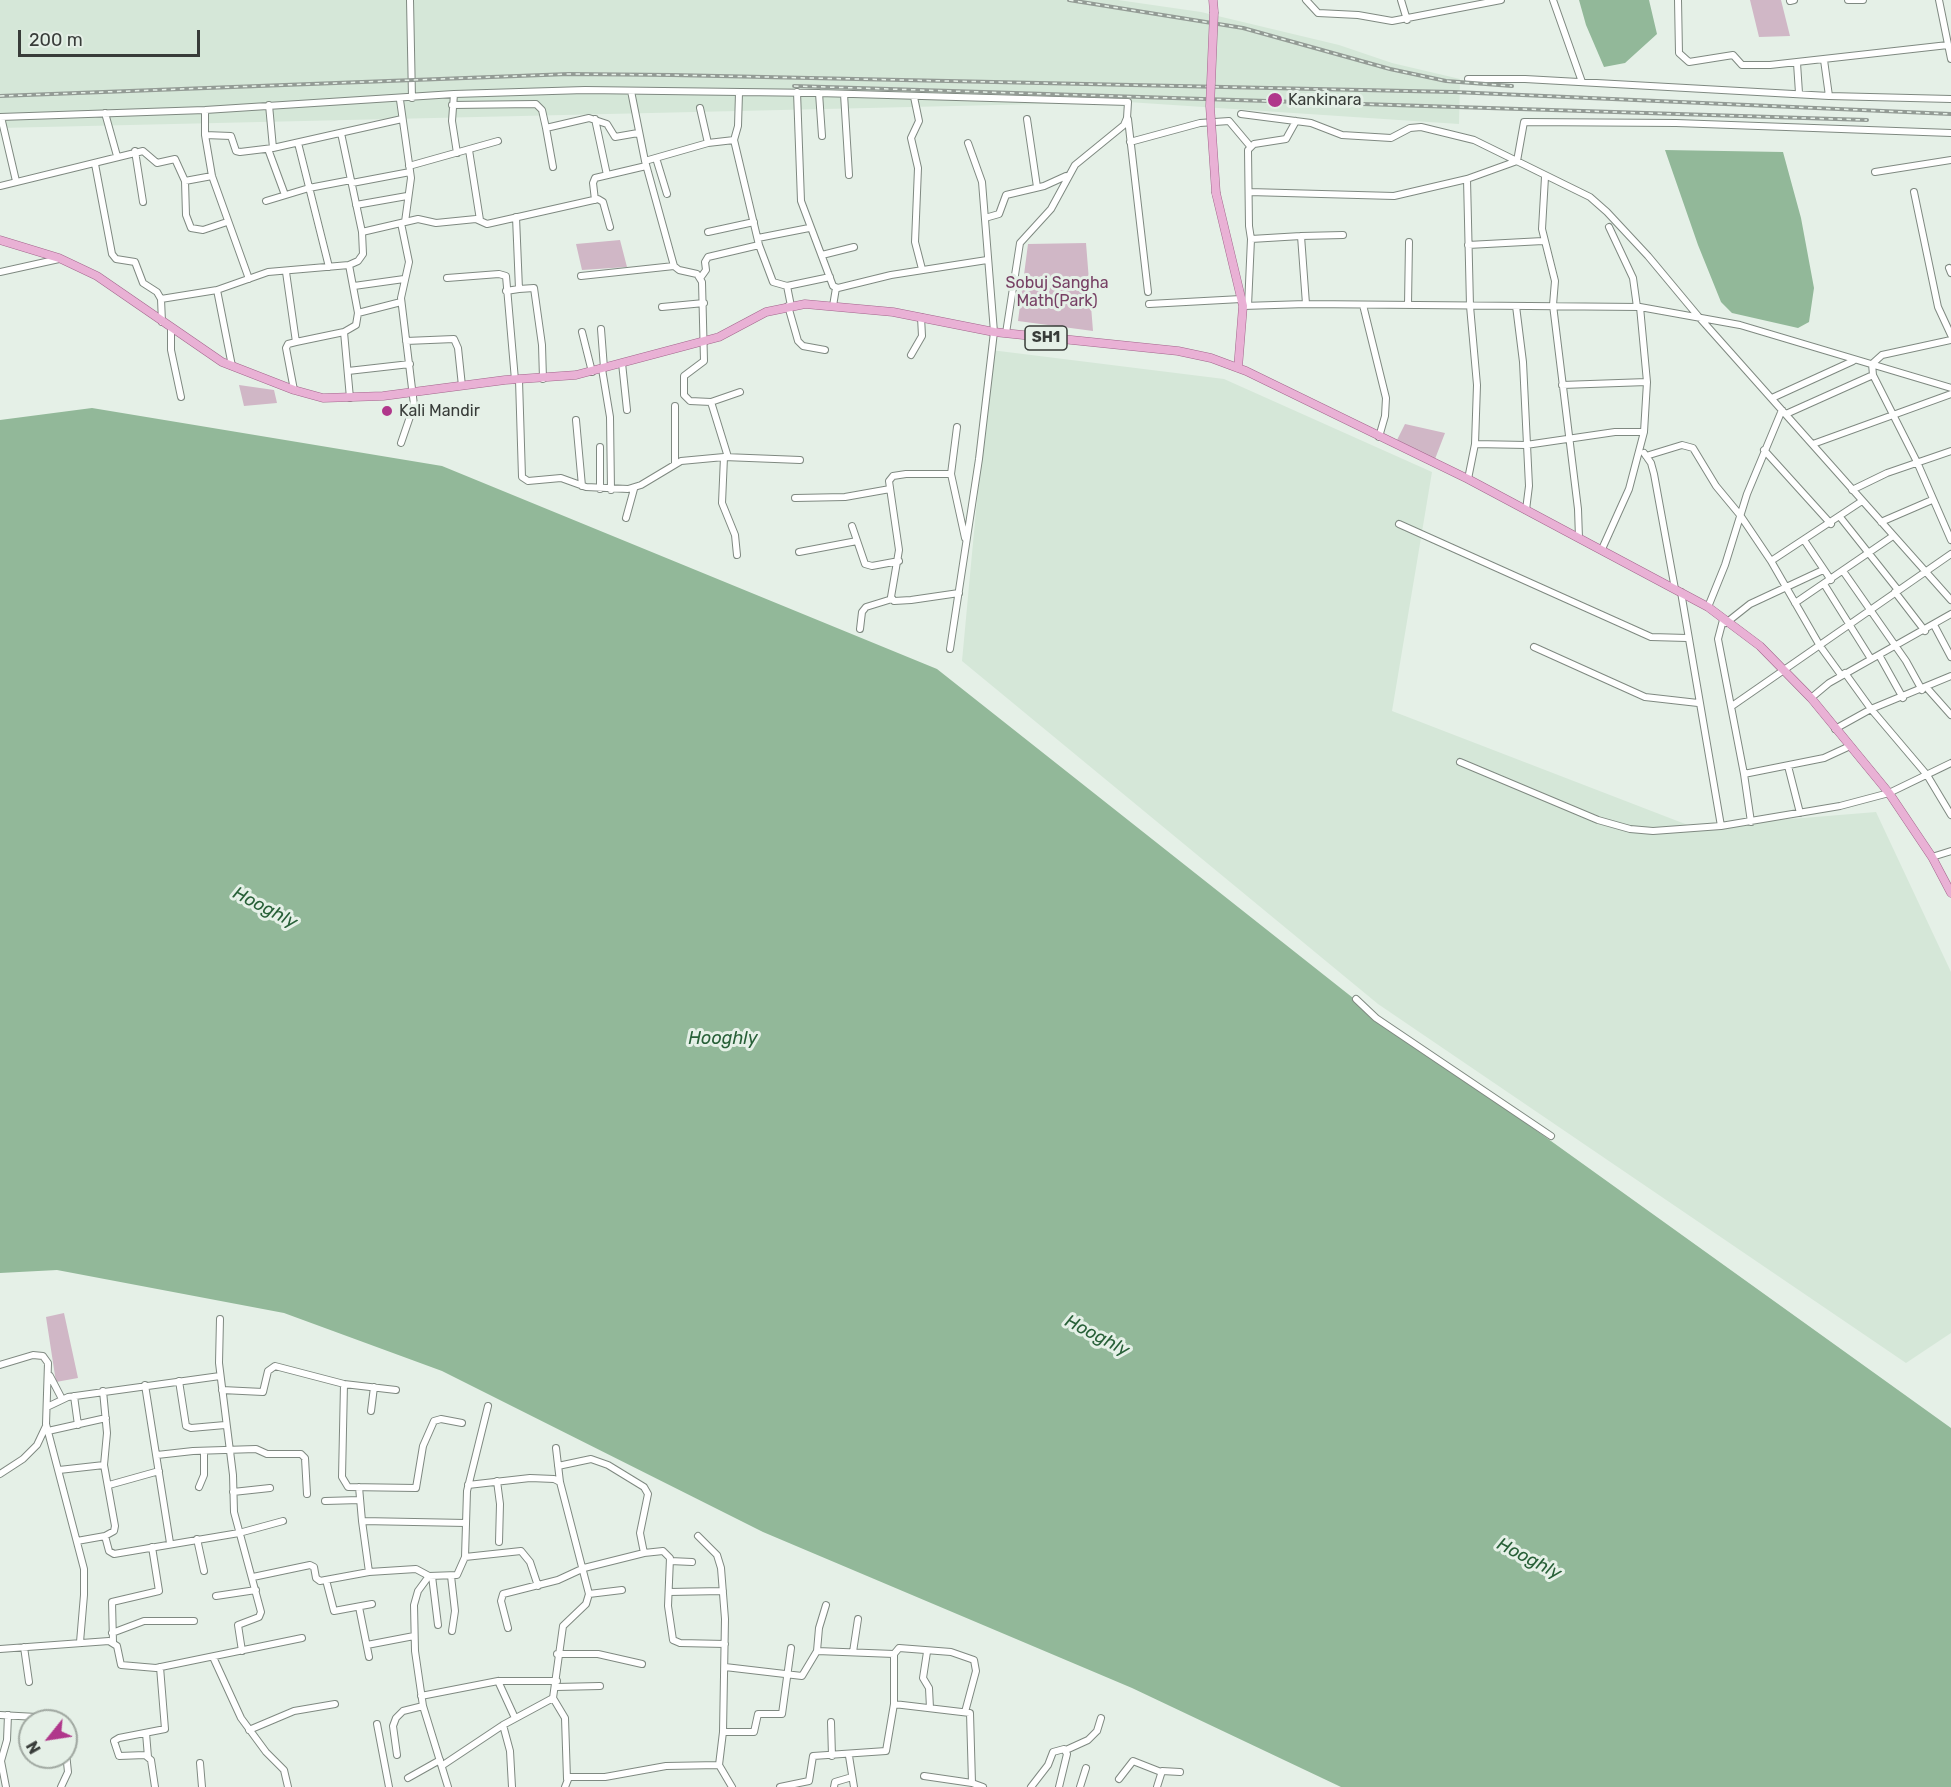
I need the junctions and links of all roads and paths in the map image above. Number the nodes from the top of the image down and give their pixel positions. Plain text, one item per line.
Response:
1 (410, 0) edge
2 (1213, 0) edge
3 (1306, 0) edge
4 (1401, 0) edge
5 (1501, 0) edge
6 (1553, 0) edge
7 (1678, 0) edge
8 (1848, 0) edge
9 (1863, 0) edge
10 (1940, 0) edge
11 (1407, 20) junction
12 (1948, 45) junction
13 (1951, 59) edge
14 (1824, 60) junction
15 (1797, 63) junction
16 (1468, 79) dead end
17 (1582, 82) junction
18 (631, 91) junction
19 (797, 92) junction
20 (739, 93) junction
21 (819, 93) junction
22 (1799, 93) junction
23 (454, 94) junction
24 (844, 94) junction
25 (1829, 96) junction
26 (914, 97) junction
27 (412, 98) junction
28 (1951, 99) edge
29 (400, 100) junction
30 (269, 105) junction
31 (452, 105) junction
32 (700, 108) dead end
33 (205, 110) junction
34 (105, 113) junction
35 (1241, 114) dead end
36 (1, 117) edge
37 (1127, 118) junction
38 (402, 119) junction
39 (595, 119) junction
40 (1027, 119) dead end
41 (1296, 121) junction
42 (546, 128) junction
43 (341, 133) junction
44 (638, 133) junction
45 (1951, 133) edge
46 (206, 135) junction
47 (822, 136) dead end
48 (734, 140) junction
49 (498, 141) dead end
50 (1130, 142) junction
51 (298, 143) junction
52 (708, 143) junction
53 (968, 143) dead end
54 (1250, 146) junction
55 (271, 149) junction
56 (469, 150) junction
57 (135, 151) junction
58 (457, 153) junction
59 (117, 156) junction
60 (656, 158) junction
61 (1951, 160) edge
62 (1517, 161) junction
63 (95, 164) junction
64 (646, 164) junction
65 (553, 167) dead end
66 (409, 169) junction
67 (1875, 172) dead end
68 (607, 175) junction
69 (849, 175) dead end
70 (212, 176) junction
71 (1067, 176) junction
72 (1545, 177) junction
73 (1467, 179) junction
74 (16, 181) junction
75 (185, 181) junction
76 (351, 182) junction
77 (0, 186) edge
78 (309, 188) junction
79 (1038, 188) junction
80 (1249, 192) junction
81 (1914, 192) dead end
82 (667, 194) dead end
83 (285, 195) junction
84 (407, 196) junction
85 (595, 200) junction
86 (266, 201) dead end
87 (143, 202) dead end
88 (356, 205) junction
89 (516, 217) junction
90 (985, 218) junction
91 (480, 220) junction
92 (227, 222) junction
93 (754, 222) junction
94 (403, 223) junction
95 (610, 227) dead end
96 (1609, 227) dead end
97 (809, 228) junction
98 (362, 232) junction
99 (708, 232) dead end
100 (1343, 235) dead end
101 (1300, 236) junction
102 (1251, 239) junction
103 (0, 240) edge
104 (758, 241) junction
105 (1544, 241) junction
106 (1408, 242) dead end
107 (1468, 245) junction
108 (854, 247) dead end
109 (822, 255) junction
110 (59, 258) junction
111 (987, 260) junction
112 (349, 265) junction
113 (674, 266) junction
114 (328, 267) junction
115 (922, 269) junction
116 (0, 272) edge
117 (286, 272) junction
118 (581, 276) dead end
119 (701, 277) junction
120 (447, 278) dead end
121 (830, 278) junction
122 (249, 279) junction
123 (404, 279) junction
124 (354, 286) junction
125 (788, 286) junction
126 (836, 288) junction
127 (217, 290) junction
128 (519, 290) junction
129 (506, 291) junction
130 (1148, 292) dead end
131 (161, 299) junction
132 (401, 302) junction
133 (704, 303) junction
134 (1149, 304) dead end
135 (1244, 304) junction
136 (1306, 304) junction
137 (1363, 305) junction
138 (1408, 305) junction
139 (1553, 305) junction
140 (789, 306) junction
141 (833, 306) junction
142 (1470, 306) junction
143 (1516, 306) junction
144 (662, 307) dead end
145 (1638, 307) junction
146 (358, 313) junction
147 (1698, 316) junction
148 (921, 317) junction
149 (162, 322) junction
150 (171, 329) junction
151 (601, 329) dead end
152 (344, 332) junction
153 (582, 332) dead end
154 (994, 332) junction
155 (1006, 333) junction
156 (1951, 335) edge
157 (1951, 340) edge
158 (406, 341) junction
159 (704, 341) junction
160 (296, 342) junction
161 (825, 350) dead end
162 (911, 355) dead end
163 (1853, 361) junction
164 (622, 363) junction
165 (410, 364) junction
166 (1872, 364) junction
167 (232, 366) junction
168 (603, 368) junction
169 (1238, 368) junction
170 (348, 371) junction
171 (592, 372) junction
172 (1873, 375) junction
173 (543, 379) junction
174 (517, 380) junction
175 (1647, 382) junction
176 (1562, 385) junction
177 (462, 386) junction
178 (1951, 388) edge
179 (294, 390) junction
180 (740, 392) dead end
181 (414, 393) junction
182 (1951, 394) edge
183 (181, 397) dead end
184 (350, 398) junction
185 (1772, 398) junction
186 (711, 402) junction
187 (675, 406) dead end
188 (627, 410) dead end
189 (1784, 412) junction
190 (1894, 416) junction
191 (576, 420) dead end
192 (957, 428) dead end
193 (1644, 432) junction
194 (1379, 437) junction
195 (1568, 438) junction
196 (401, 443) dead end
197 (1475, 444) junction
198 (1814, 444) junction
199 (1526, 445) junction
200 (600, 447) dead end
201 (1641, 450) junction
202 (1764, 450) junction
203 (1951, 452) edge
204 (1646, 456) junction
205 (726, 457) junction
206 (800, 460) dead end
207 (1917, 462) junction
208 (675, 463) junction
209 (951, 474) junction
210 (1468, 479) junction
211 (582, 486) junction
212 (600, 489) junction
213 (634, 489) junction
214 (890, 489) junction
215 (611, 490) junction
216 (1852, 490) junction
217 (795, 498) dead end
218 (1932, 500) junction
219 (1862, 501) junction
220 (1526, 510) junction
221 (1740, 515) junction
222 (1840, 517) junction
223 (626, 518) dead end
224 (1881, 522) junction
225 (1399, 524) dead end
226 (1831, 524) junction
227 (852, 526) dead end
228 (1893, 536) junction
229 (1579, 538) junction
230 (1804, 540) junction
231 (1951, 540) edge
232 (857, 541) junction
233 (966, 541) junction
234 (1602, 549) junction
235 (800, 552) dead end
236 (1868, 554) junction
237 (1951, 554) edge
238 (737, 555) dead end
239 (899, 561) junction
240 (1771, 561) junction
241 (1823, 570) junction
242 (1843, 571) junction
243 (1925, 571) junction
244 (1827, 582) junction
245 (1787, 589) junction
246 (1678, 591) junction
247 (1897, 591) junction
248 (959, 593) junction
249 (892, 599) junction
250 (1951, 600) edge
251 (1795, 603) junction
252 (1708, 607) junction
253 (1871, 610) junction
254 (1951, 614) edge
255 (1725, 621) junction
256 (1849, 625) junction
257 (1934, 625) junction
258 (860, 629) dead end
259 (1925, 631) junction
260 (1687, 638) junction
261 (1820, 646) junction
262 (1896, 646) junction
263 (1534, 647) dead end
264 (950, 649) dead end
265 (1879, 655) junction
266 (1951, 657) edge
267 (1871, 659) junction
268 (1785, 670) junction
269 (1843, 674) junction
270 (1951, 676) edge
271 (1924, 689) junction
272 (1811, 698) junction
273 (1903, 698) junction
274 (1698, 703) junction
275 (1732, 706) junction
276 (1871, 709) junction
277 (1951, 715) edge
278 (1835, 729) junction
279 (1850, 746) junction
280 (1460, 762) dead end
281 (1951, 763) edge
282 (1788, 765) junction
283 (1744, 774) junction
284 (1927, 774) junction
285 (1889, 792) junction
286 (1800, 813) junction
287 (1951, 815) edge
288 (1750, 822) junction
289 (1721, 826) junction
290 (1951, 851) edge
291 (1932, 856) junction
292 (1951, 893) edge
293 (1356, 999) dead end
294 (1551, 1136) dead end
295 (220, 1319) dead end
296 (0, 1365) edge
297 (49, 1374) junction
298 (220, 1376) junction
299 (179, 1381) junction
300 (344, 1384) junction
301 (145, 1386) junction
302 (374, 1387) junction
303 (222, 1390) junction
304 (396, 1390) dead end
305 (103, 1391) junction
306 (74, 1396) junction
307 (62, 1399) junction
308 (488, 1406) dead end
309 (47, 1407) junction
310 (371, 1411) dead end
311 (106, 1418) junction
312 (462, 1423) dead end
313 (78, 1425) junction
314 (225, 1425) junction
315 (47, 1428) junction
316 (556, 1448) dead end
317 (229, 1451) junction
318 (204, 1452) junction
319 (157, 1455) junction
320 (104, 1465) junction
321 (558, 1466) junction
322 (59, 1470) junction
323 (159, 1471) junction
324 (0, 1474) edge
325 (497, 1481) junction
326 (560, 1482) junction
327 (109, 1485) junction
328 (468, 1485) junction
329 (199, 1486) dead end
330 (359, 1487) junction
331 (270, 1488) dead end
332 (233, 1492) junction
333 (307, 1494) dead end
334 (360, 1500) junction
335 (325, 1501) dead end
336 (283, 1521) dead end
337 (362, 1521) junction
338 (466, 1523) junction
339 (238, 1533) junction
340 (105, 1536) junction
341 (698, 1536) dead end
342 (197, 1539) junction
343 (77, 1541) junction
344 (499, 1542) dead end
345 (170, 1543) junction
346 (152, 1547) junction
347 (644, 1553) junction
348 (465, 1557) junction
349 (670, 1561) junction
350 (692, 1562) dead end
351 (584, 1568) junction
352 (204, 1571) dead end
353 (369, 1572) junction
354 (430, 1576) junction
355 (451, 1576) junction
356 (253, 1577) junction
357 (326, 1580) junction
358 (538, 1586) junction
359 (255, 1590) junction
360 (622, 1590) dead end
361 (669, 1592) junction
362 (723, 1592) junction
363 (589, 1594) junction
364 (216, 1596) dead end
365 (372, 1604) dead end
366 (826, 1605) dead end
367 (359, 1607) junction
368 (858, 1619) dead end
369 (194, 1621) dead end
370 (438, 1625) dead end
371 (508, 1628) dead end
372 (452, 1631) dead end
373 (112, 1633) junction
374 (414, 1636) junction
375 (302, 1638) dead end
376 (80, 1642) junction
377 (113, 1642) junction
378 (725, 1644) junction
379 (367, 1646) junction
380 (24, 1647) junction
381 (791, 1648) dead end
382 (0, 1649) edge
383 (242, 1651) junction
384 (817, 1651) junction
385 (854, 1652) junction
386 (927, 1652) junction
387 (557, 1654) junction
388 (894, 1654) junction
389 (213, 1657) junction
390 (369, 1657) dead end
391 (642, 1664) dead end
392 (160, 1667) junction
393 (725, 1667) junction
394 (785, 1675) junction
395 (498, 1681) junction
396 (29, 1682) dead end
397 (556, 1684) junction
398 (600, 1686) dead end
399 (421, 1696) junction
400 (553, 1698) junction
401 (335, 1704) dead end
402 (894, 1704) junction
403 (423, 1707) junction
404 (930, 1708) junction
405 (965, 1712) junction
406 (2, 1714) edge
407 (18, 1715) edge
408 (515, 1718) junction
409 (1101, 1718) dead end
410 (831, 1722) dead end
411 (377, 1725) dead end
412 (503, 1725) junction
413 (249, 1730) junction
414 (723, 1732) junction
415 (146, 1733) junction
416 (1066, 1749) junction
417 (397, 1755) dead end
418 (148, 1756) junction
419 (832, 1756) junction
420 (849, 1756) junction
421 (442, 1762) junction
422 (200, 1763) dead end
423 (719, 1765) junction
424 (1086, 1768) dead end
425 (67, 1769) edge
426 (1161, 1772) junction
427 (1180, 1772) dead end
428 (924, 1776) dead end
429 (67, 1777) junction
430 (852, 1777) junction
431 (408, 1778) dead end
432 (567, 1779) junction
433 (1119, 1779) dead end
434 (948, 1783) edge
435 (972, 1783) junction
436 (6, 1787) edge
437 (61, 1787) edge
438 (70, 1787) edge
439 (155, 1787) edge
440 (202, 1787) edge
441 (288, 1787) edge
442 (389, 1787) edge
443 (448, 1787) edge
444 (512, 1787) edge
445 (565, 1787) edge
446 (732, 1787) edge
447 (780, 1787) edge
448 (834, 1787) edge
449 (854, 1787) edge
450 (983, 1787) edge
451 (1031, 1787) edge
452 (1059, 1787) edge
453 (1080, 1787) edge
454 (1157, 1787) edge

1 - 27 street
2 - 135 main road, bridge
3 - 11 street
4 - 11 street
5 - 11 street
6 - 17 street
7 - 15 street
8 - 9 street
10 - 12 street
12 - 13 street
12 - 14 street
14 - 15 street
14 - 25 street
15 - 22 street
16 - 17 street
17 - 22 street
18 - 20 street
18 - 23 street
18 - 44 street
19 - 20 street
19 - 21 street
19 - 97 street
20 - 48 street
21 - 24 street
21 - 47 street
22 - 25 street
23 - 27 street
23 - 31 street
24 - 26 street
24 - 69 street
25 - 28 street
26 - 37 street
26 - 115 street
27 - 29 street
29 - 30 street
29 - 38 street
30 - 33 street
30 - 55 street
31 - 42 street
31 - 58 street
32 - 52 street
33 - 34 street
33 - 46 street
34 - 36 street
34 - 59 street
35 - 41 street
36 - 74 street
37 - 50 street
37 - 71 street
38 - 43 street
38 - 66 street
39 - 42 street
39 - 44 street
39 - 68 street
40 - 79 street
41 - 54 street
41 - 62 street
42 - 65 street
43 - 51 street
43 - 76 street
44 - 64 street
45 - 62 street
46 - 55 street
46 - 70 street
48 - 52 street
48 - 93 street
49 - 56 street
50 - 54 street
50 - 130 street
51 - 55 street
51 - 78 street
52 - 60 street
53 - 90 street
54 - 80 street
55 - 83 street
56 - 58 street
56 - 91 street
57 - 59 street
57 - 75 street
57 - 87 street
58 - 66 street
59 - 63 street
60 - 64 street
60 - 82 street
61 - 67 street
62 - 72 street
62 - 73 street
63 - 74 street
63 - 131 street
64 - 68 street
64 - 113 street
66 - 76 street
66 - 84 street
68 - 85 street
70 - 75 street
70 - 92 street
71 - 79 street
71 - 155 street
72 - 105 street
72 - 147 street
73 - 80 street
73 - 107 street
74 - 77 street
75 - 92 street
76 - 78 street
76 - 88 street
78 - 83 street
78 - 114 street
79 - 90 street
80 - 102 street
81 - 156 street
83 - 86 street
84 - 88 street
84 - 94 street
85 - 89 street
85 - 95 street
88 - 98 street
89 - 91 street
89 - 128 street
90 - 111 street
91 - 94 street
92 - 122 street
93 - 99 street
93 - 104 street
94 - 98 street
94 - 123 street
96 - 145 street
97 - 104 street
97 - 109 street
98 - 112 street
100 - 101 street
101 - 102 street
101 - 136 street
102 - 135 street
103 - 110 main road, SH1
104 - 119 street
104 - 125 street
105 - 107 street
105 - 139 street
106 - 138 street
107 - 142 street
108 - 109 street
109 - 121 street
110 - 116 street
110 - 149 main road, SH1
111 - 115 street
111 - 154 street
112 - 114 street
112 - 124 street
113 - 118 street
113 - 119 street
114 - 117 street
115 - 126 street
117 - 122 street
117 - 160 street
119 - 133 street
120 - 129 street
121 - 125 street
121 - 126 street
122 - 127 street
123 - 124 street
123 - 132 street
124 - 146 street
125 - 140 street
126 - 141 street
127 - 131 street
127 - 167 street
128 - 129 street
128 - 173 street
129 - 174 street
131 - 149 street
132 - 146 street
132 - 158 street
133 - 144 street
133 - 159 street
134 - 135 street
135 - 136 street
135 - 169 main road
136 - 137 street
137 - 138 street
137 - 194 street
138 - 142 street
139 - 143 street
139 - 145 street
139 - 176 street
140 - 141 main road, SH1
140 - 159 main road, SH1
140 - 161 street
141 - 148 main road, SH1
142 - 143 street
142 - 197 street
143 - 199 street
145 - 147 street
145 - 175 street
146 - 152 street
147 - 163 street
147 - 185 street
148 - 154 main road, SH1
148 - 162 street
149 - 150 main road, SH1
150 - 167 main road, SH1
150 - 183 street
151 - 168 street
152 - 160 street
152 - 170 street
153 - 171 street
154 - 155 main road, SH1
154 - 233 street
155 - 169 main road, SH1
157 - 166 street
158 - 165 street
158 - 177 street
159 - 164 main road, SH1
159 - 186 street
160 - 179 street
163 - 166 street
163 - 185 street
164 - 168 main road, SH1
164 - 188 street
165 - 170 street
165 - 181 street
166 - 172 street
166 - 178 street
167 - 179 main road, SH1
168 - 171 main road, SH1
168 - 215 street
169 - 194 main road, SH1
170 - 184 street
171 - 173 main road, SH1
172 - 189 street
172 - 190 street
173 - 174 main road, SH1
174 - 177 main road, SH1
174 - 211 street
175 - 176 street
175 - 193 street
176 - 195 street
177 - 181 main road, SH1
179 - 184 main road, SH1
180 - 186 street
181 - 184 main road, SH1
181 - 196 street
182 - 190 street
185 - 189 street
186 - 205 street
187 - 208 street
189 - 198 street
189 - 202 street
190 - 198 street
190 - 207 street
191 - 211 street
192 - 209 street
193 - 195 street
193 - 201 street
194 - 210 main road, SH1
195 - 199 street
195 - 229 street
197 - 199 street
197 - 210 street
198 - 216 street
199 - 220 street
200 - 212 street
201 - 204 street
201 - 234 street
202 - 221 street
202 - 226 street
203 - 207 street
204 - 221 street
204 - 246 street
205 - 206 street
205 - 208 street
205 - 238 street
207 - 216 street
207 - 218 street
208 - 213 street
209 - 214 street
209 - 233 street
210 - 220 main road, SH1
211 - 212 street
212 - 215 street
213 - 215 street
213 - 223 street
214 - 217 street
214 - 239 street
216 - 219 street
218 - 224 street
218 - 231 street
219 - 222 street
219 - 224 street
220 - 229 main road, SH1
221 - 240 street
221 - 252 street
222 - 226 street
222 - 236 street
224 - 228 street
225 - 260 street
226 - 230 street
227 - 232 street
228 - 236 street
228 - 243 street
229 - 234 main road, SH1
230 - 240 street
230 - 241 street
232 - 235 street
232 - 239 street
233 - 248 street
234 - 246 main road, SH1
236 - 242 street
236 - 247 street
237 - 243 street
239 - 249 street
240 - 245 street
241 - 244 street
241 - 245 street
242 - 244 street
242 - 253 street
243 - 247 street
243 - 250 street
244 - 251 street
244 - 256 street
245 - 251 street
245 - 255 street
246 - 252 main road, SH1
246 - 260 street
247 - 253 street
247 - 259 street
248 - 249 street
248 - 264 street
249 - 258 street
251 - 261 street
252 - 255 main road, SH1
253 - 256 street
253 - 262 street
254 - 257 street
255 - 268 main road, SH1
255 - 275 street
256 - 261 street
256 - 267 street
257 - 259 street
257 - 266 street
259 - 262 street
260 - 274 street
261 - 268 street
261 - 269 street
262 - 265 street
262 - 271 street
263 - 274 street
265 - 267 street
265 - 273 street
267 - 269 street
268 - 272 main road, SH1
268 - 275 street
269 - 272 street
269 - 276 street
270 - 271 street
271 - 273 street
271 - 277 street
272 - 278 main road, SH1
273 - 276 street
274 - 289 street
275 - 283 street
276 - 278 street
276 - 284 street
278 - 279 main road, SH1
279 - 282 street
279 - 285 main road, SH1
280 - 289 street
281 - 284 street
282 - 283 street
282 - 286 street
283 - 288 street
284 - 285 street
284 - 287 street
285 - 286 street
285 - 291 main road, SH1
286 - 288 street
288 - 289 street
290 - 291 street
291 - 292 main road, SH1
293 - 294 street
295 - 298 street
296 - 297 street
297 - 307 street
297 - 309 street
298 - 299 street
298 - 303 street
299 - 301 street
299 - 314 street
300 - 302 street
300 - 303 street
300 - 330 street
301 - 305 street
301 - 319 street
302 - 304 street
302 - 310 street
303 - 314 street
305 - 306 street
305 - 311 street
306 - 307 street
306 - 313 street
307 - 309 street
308 - 328 street
309 - 315 street
311 - 313 street
311 - 320 street
312 - 330 street
313 - 315 street
314 - 317 street
315 - 322 street
315 - 324 street
316 - 321 street
317 - 318 street
317 - 332 street
317 - 333 street
318 - 319 street
318 - 329 street
319 - 323 street
320 - 322 street
320 - 327 street
321 - 326 street
321 - 347 street
322 - 343 street
323 - 327 street
323 - 345 street
325 - 326 street
325 - 328 street
325 - 344 street
326 - 351 street
327 - 340 street
328 - 338 street
330 - 334 street
331 - 332 street
332 - 339 street
334 - 335 street
334 - 337 street
336 - 339 street
337 - 338 street
337 - 353 street
338 - 348 street
339 - 342 street
339 - 356 street
340 - 343 street
340 - 346 street
341 - 362 street
342 - 345 street
342 - 352 street
343 - 376 street
345 - 346 street
346 - 373 street
347 - 349 street
347 - 351 street
348 - 355 street
348 - 358 street
349 - 350 street
349 - 361 street
351 - 358 street
351 - 363 street
353 - 354 street
353 - 357 street
354 - 355 street
354 - 370 street
354 - 374 street
355 - 372 street
356 - 357 street
356 - 359 street
357 - 367 street
358 - 371 street
359 - 364 street
359 - 383 street
360 - 363 street
361 - 362 street
361 - 378 street
362 - 378 street
363 - 387 street
365 - 367 street
366 - 384 street
367 - 379 street
368 - 385 street
369 - 373 street
373 - 377 street
374 - 379 street
374 - 399 street
375 - 383 street
376 - 377 street
376 - 380 street
377 - 392 street
378 - 393 street
379 - 390 street
380 - 382 street
380 - 396 street
381 - 394 street
383 - 389 street
384 - 385 street
384 - 394 street
385 - 388 street
386 - 388 street
386 - 404 street
386 - 405 street
387 - 391 street
387 - 397 street
388 - 402 street
389 - 392 street
389 - 413 street
392 - 415 street
393 - 394 street
393 - 414 street
394 - 414 street
395 - 397 street
395 - 399 street
395 - 408 street
397 - 398 street
397 - 400 street
399 - 403 street
400 - 408 street
400 - 432 street
401 - 413 street
402 - 404 street
402 - 420 street
403 - 417 street
403 - 421 street
404 - 405 street
405 - 435 street
406 - 407 street
406 - 436 street
408 - 412 street
409 - 416 street
410 - 419 street
411 - 442 street
412 - 421 street
412 - 444 street
413 - 441 street
414 - 423 street
415 - 418 street
415 - 418 street
416 - 451 street
416 - 452 street
418 - 439 street
419 - 420 street
419 - 447 street
420 - 430 street
421 - 431 street
421 - 443 street
422 - 440 street
423 - 432 street
423 - 446 street
424 - 453 street
425 - 429 street
426 - 427 street
426 - 433 street
426 - 454 street
428 - 434 street
429 - 437 street
429 - 438 street
430 - 448 street
430 - 449 street
432 - 445 street
434 - 435 street
435 - 450 street

